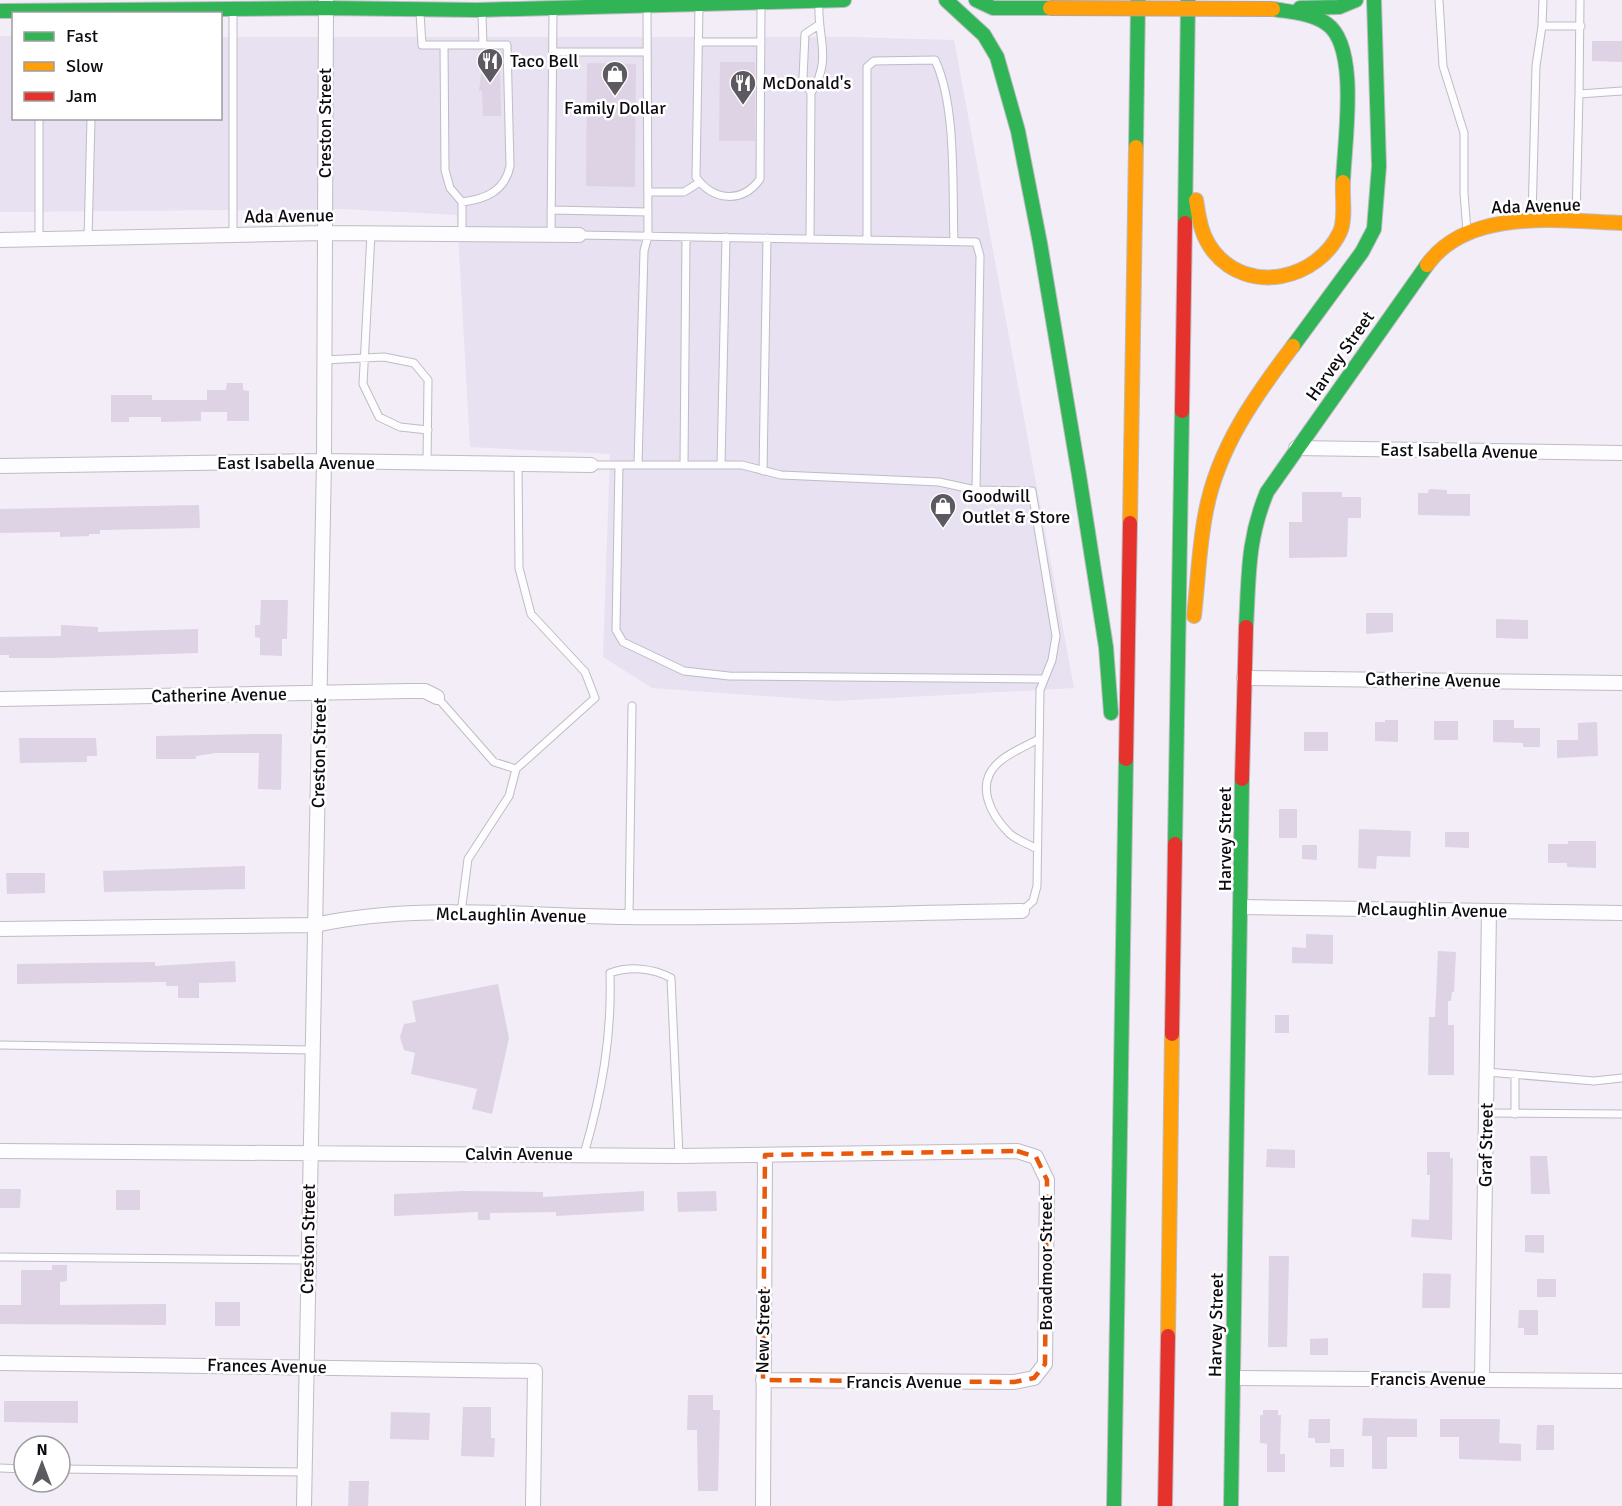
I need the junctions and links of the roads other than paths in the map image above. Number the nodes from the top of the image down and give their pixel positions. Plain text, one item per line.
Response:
1 (844, 0) edge
2 (946, 0) edge
3 (976, 0) edge
4 (1138, 0) edge
5 (1188, 0) edge
6 (1356, 0) edge
7 (1374, 0) edge
8 (1439, 0) edge
9 (1543, 0) edge
10 (1580, 0) edge
11 (816, 1) edge
12 (762, 2) edge
13 (704, 3) edge
14 (269, 4) edge
15 (326, 4) edge
16 (553, 4) edge
17 (584, 4) edge
18 (654, 4) edge
19 (420, 5) edge
20 (479, 6) edge
21 (5, 7) edge
22 (233, 9) junction
23 (1273, 9) junction
24 (186, 11) edge
25 (38, 12) edge
26 (95, 12) edge
27 (817, 26) junction
28 (1542, 26) junction
29 (1581, 26) junction
30 (698, 42) junction
31 (761, 42) junction
32 (444, 45) junction
33 (483, 45) junction
34 (1187, 49) junction
35 (553, 52) junction
36 (647, 52) junction
37 (1622, 91) edge
38 (811, 93) junction
39 (1579, 94) junction
40 (39, 120) edge
41 (91, 120) edge
42 (700, 182) junction
43 (648, 192) junction
44 (462, 202) junction
45 (551, 210) junction
46 (648, 212) junction
47 (1532, 221) junction
48 (1576, 222) junction
49 (1622, 223) edge
50 (1467, 231) junction
51 (324, 233) junction
52 (371, 234) junction
53 (462, 234) junction
54 (551, 235) junction
55 (579, 235) joint
56 (233, 236) junction
57 (648, 236) junction
58 (686, 237) junction
59 (726, 237) junction
60 (767, 238) junction
61 (1454, 238) joint
62 (88, 239) junction
63 (810, 239) junction
64 (0, 240) edge
65 (39, 240) junction
66 (867, 240) junction
67 (954, 241) junction
68 (366, 357) junction
69 (324, 360) junction
70 (428, 430) junction
71 (1296, 448) junction
72 (1622, 453) edge
73 (324, 461) junction
74 (427, 463) junction
75 (518, 465) junction
76 (591, 465) joint
77 (619, 465) junction
78 (638, 465) junction
79 (684, 465) junction
80 (721, 465) junction
81 (0, 466) edge
82 (763, 471) junction
83 (976, 490) junction
84 (1244, 678) junction
85 (1044, 680) junction
86 (1622, 683) edge
87 (321, 694) junction
88 (437, 698) joint
89 (0, 699) edge
90 (632, 706) dead end
91 (1039, 740) junction
92 (516, 769) junction
93 (1037, 849) junction
94 (1123, 872) junction
95 (1174, 873) junction
96 (1242, 907) junction
97 (1022, 911) joint
98 (1489, 911) junction
99 (462, 913) junction
100 (1622, 913) edge
101 (629, 917) junction
102 (315, 925) junction
103 (0, 929) edge
104 (0, 1045) edge
105 (311, 1050) junction
106 (1487, 1072) junction
107 (1515, 1074) junction
108 (1622, 1078) edge
109 (1486, 1113) junction
110 (1515, 1114) junction
111 (1622, 1114) edge
112 (0, 1151) edge
113 (584, 1154) junction
114 (309, 1155) junction
115 (765, 1155) junction
116 (679, 1156) junction
117 (1036, 1157) joint
118 (0, 1257) edge
119 (307, 1260) junction
120 (0, 1363) edge
121 (305, 1366) junction
122 (1041, 1369) joint
123 (1233, 1378) junction
124 (1482, 1379) junction
125 (763, 1380) junction
126 (1622, 1381) edge
127 (72, 1469) edge
128 (304, 1472) junction
129 (304, 1506) edge
130 (533, 1506) edge
131 (763, 1506) edge
132 (1114, 1506) edge
133 (1165, 1506) edge
134 (1231, 1506) edge

1 - 11 main road
2 - 94 main road
3 - 23 main road, bridge
4 - 94 main road
5 - 34 main road
6 - 23 main road
7 - 95 main road
8 - 50 lane
9 - 28 lane
10 - 29 lane
11 - 12 main road
11 - 27 lane
12 - 13 main road
12 - 31 lane
13 - 18 main road
13 - 30 lane
14 - 15 main road
14 - 22 main road
15 - 19 main road
15 - 51 street, Creston Street
16 - 17 main road
16 - 20 main road
16 - 35 lane
17 - 18 main road
18 - 36 lane
19 - 20 main road
19 - 32 lane
20 - 33 lane
21 - 25 main road
22 - 24 main road
22 - 56 lane
23 - 34 main road
24 - 26 main road
25 - 26 main road
27 - 38 lane
27 - 38 lane
28 - 29 lane
28 - 47 lane
29 - 39 lane
30 - 31 lane
30 - 42 lane
31 - 42 lane
32 - 33 lane
32 - 44 lane
33 - 44 lane
34 - 95 main road
35 - 36 lane
35 - 45 lane
36 - 43 lane
37 - 39 lane
38 - 63 lane
39 - 48 lane
40 - 65 lane
41 - 62 lane
42 - 43 lane
43 - 46 lane
44 - 53 lane
45 - 46 lane
45 - 54 lane
46 - 57 lane
47 - 48 main road, Ada Avenue
47 - 50 main road, Ada Avenue
48 - 49 main road, Ada Avenue
50 - 61 main road, Ada Avenue
51 - 52 street, Ada Avenue
51 - 56 street, Ada Avenue
51 - 69 street, Creston Street
52 - 53 street, Ada Avenue
52 - 68 lane
53 - 54 street, Ada Avenue
54 - 55 street, Ada Avenue
55 - 57 lane
56 - 62 street, Ada Avenue
57 - 58 lane
57 - 78 lane
58 - 59 lane
58 - 79 lane
59 - 60 lane
59 - 80 lane
60 - 63 lane
60 - 82 lane
61 - 71 main road, Harvey Street
62 - 65 street, Ada Avenue
63 - 66 lane
64 - 65 street, Ada Avenue
66 - 67 lane
66 - 67 lane
67 - 83 lane
68 - 69 lane
68 - 70 lane
68 - 70 lane
69 - 73 street, Creston Street
70 - 74 lane
71 - 72 street, East Isabella Avenue
71 - 84 main road, Harvey Street
73 - 74 street, East Isabella Avenue
73 - 81 street, East Isabella Avenue
73 - 87 street, Creston Street
74 - 75 street, East Isabella Avenue
75 - 76 street, East Isabella Avenue
75 - 92 lane
76 - 77 lane
77 - 78 lane
77 - 85 lane
78 - 79 lane
79 - 80 lane
80 - 82 lane
82 - 83 lane
83 - 85 lane
84 - 86 street, Catherine Avenue
84 - 96 main road, Harvey Street
85 - 91 lane
87 - 88 street, Catherine Avenue
87 - 89 street, Catherine Avenue
87 - 102 street, Creston Street
88 - 92 lane
90 - 101 lane
91 - 93 lane
91 - 93 lane
92 - 99 lane
93 - 97 lane
94 - 132 main road
95 - 133 main road
96 - 98 street, McLaughlin Avenue
96 - 123 main road, Harvey Street
97 - 101 street, McLaughlin Avenue
98 - 100 street, McLaughlin Avenue
98 - 106 street, Graf Street
99 - 101 street, McLaughlin Avenue
99 - 102 street, McLaughlin Avenue
102 - 103 street, McLaughlin Avenue
102 - 105 street, Creston Street
104 - 105 lane
105 - 114 street, Creston Street
106 - 107 lane
106 - 109 street, Graf Street
107 - 108 lane
107 - 110 lane
109 - 110 lane
109 - 124 street, Graf Street
110 - 111 lane
112 - 114 street, Calvin Avenue
113 - 114 street, Calvin Avenue
113 - 116 street, Calvin Avenue
113 - 116 lane
114 - 119 street, Creston Street
115 - 116 street, Calvin Avenue
115 - 117 street, Calvin Avenue
115 - 125 street, New Street
117 - 122 street, Broadmoor Street
118 - 119 lane
119 - 121 street, Creston Street
120 - 121 street, Frances Avenue
121 - 128 street, Creston Street
121 - 130 street, Frances Avenue
122 - 125 street, Francis Avenue
123 - 124 street, Francis Avenue
123 - 134 main road, Harvey Street
124 - 126 street, Francis Avenue
125 - 131 street, New Street
127 - 128 lane
128 - 129 street, Creston Street

